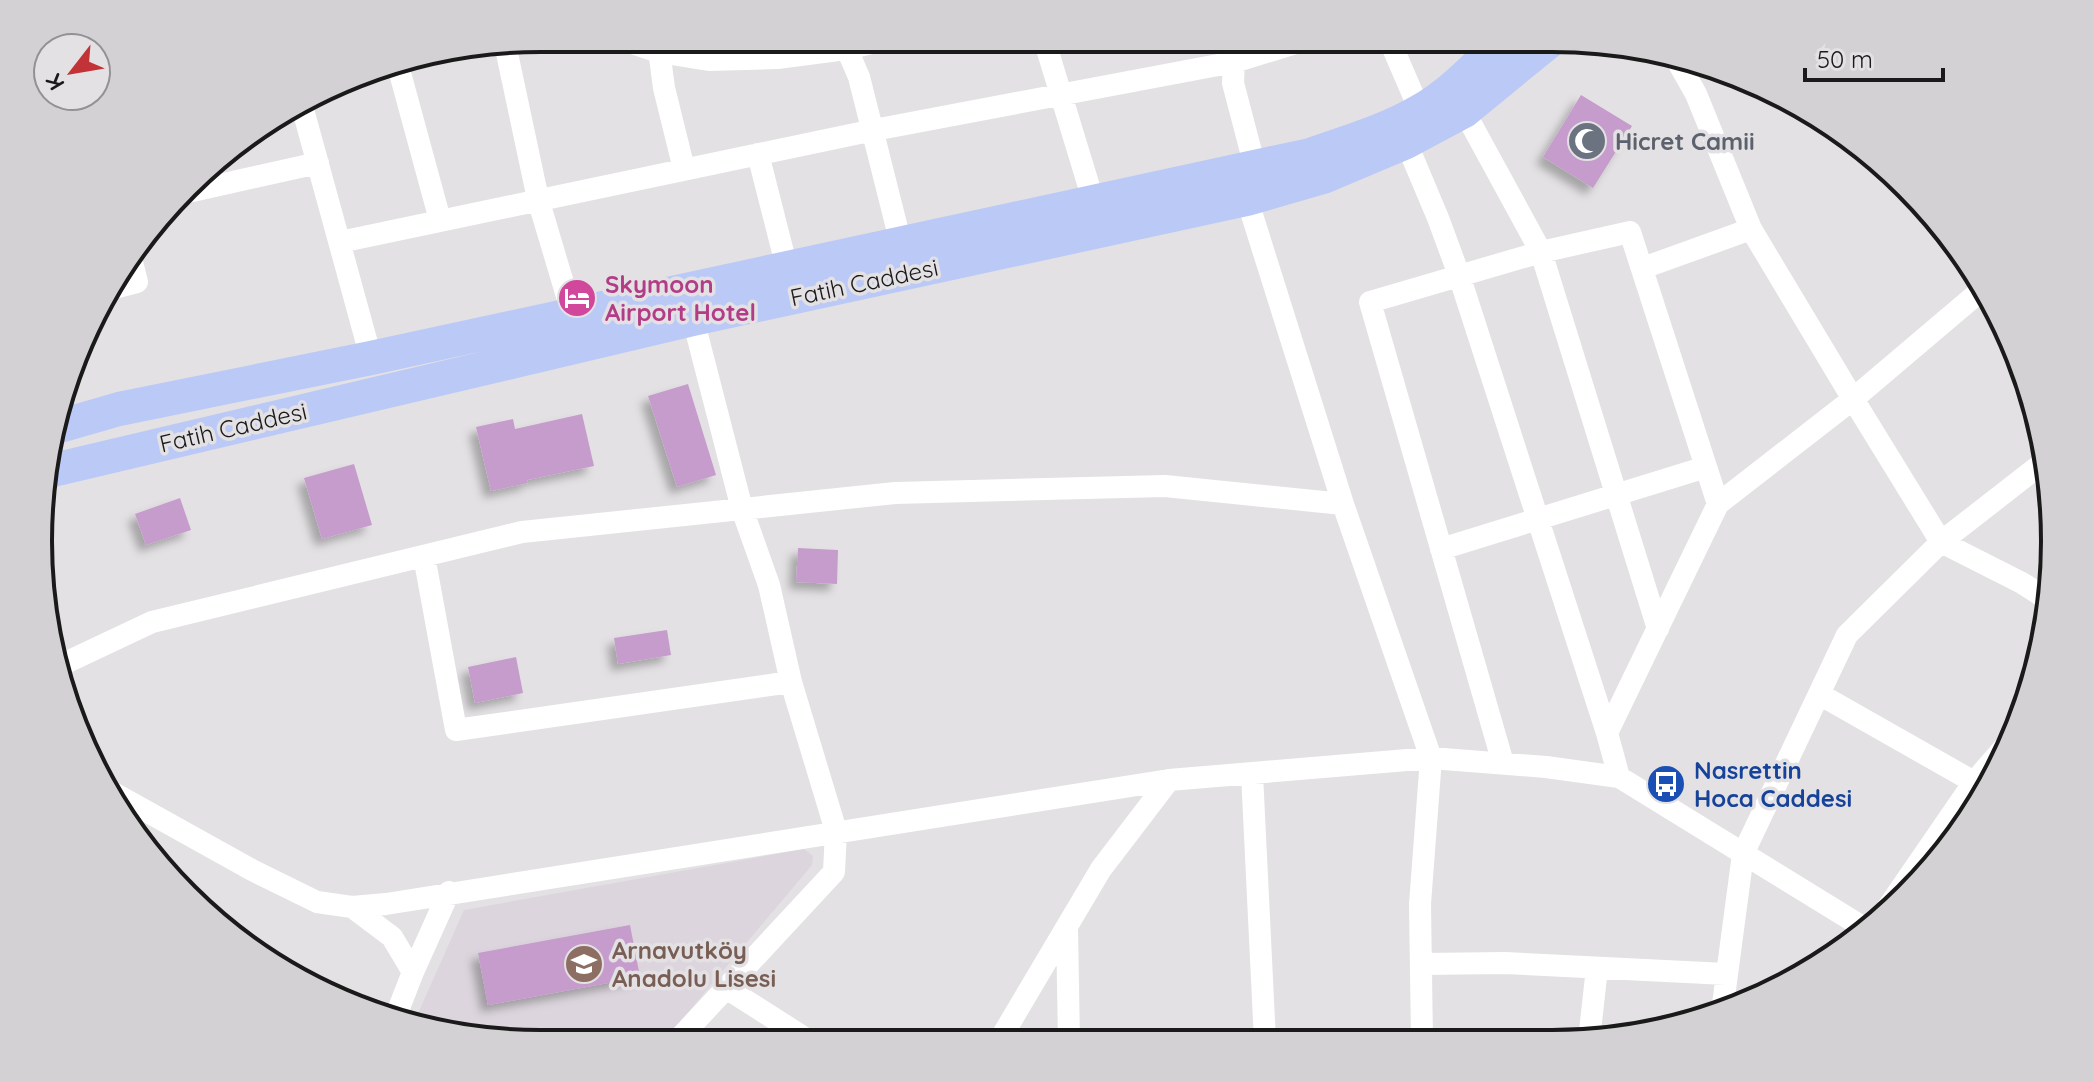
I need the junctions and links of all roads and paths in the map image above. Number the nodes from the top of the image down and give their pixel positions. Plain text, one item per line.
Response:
1 (659, 52) edge
2 (672, 52) edge
3 (789, 52) edge
4 (848, 52) edge
5 (1048, 52) edge
6 (1231, 52) edge
7 (1267, 52) edge
8 (1395, 52) edge
9 (1491, 52) edge
10 (1536, 52) edge
11 (507, 53) edge
12 (1234, 62) junction
13 (1682, 70) edge
14 (400, 73) edge
15 (1061, 95) junction
16 (1420, 111) junction
17 (1464, 111) junction
18 (304, 114) edge
19 (874, 130) junction
20 (1406, 142) junction
21 (758, 154) junction
22 (318, 163) junction
23 (684, 169) junction
24 (1251, 183) junction
25 (202, 189) edge
26 (538, 199) junction
27 (1094, 203) junction
28 (440, 220) junction
29 (1751, 229) junction
30 (340, 242) junction
31 (901, 244) junction
32 (1541, 252) junction
33 (787, 268) junction
34 (1643, 268) junction
35 (134, 269) edge
36 (1459, 275) junction
37 (124, 285) edge
38 (1974, 296) edge
39 (572, 313) junction
40 (693, 319) junction
41 (371, 358) junction
42 (1853, 399) junction
43 (66, 424) edge
44 (1706, 467) junction
45 (2036, 468) edge
46 (57, 469) edge
47 (1616, 495) junction
48 (1343, 504) junction
49 (1718, 504) junction
50 (742, 509) junction
51 (1538, 519) junction
52 (1941, 542) junction
53 (1441, 549) junction
54 (424, 556) junction
55 (2038, 593) edge
56 (1658, 629) junction
57 (67, 662) edge
58 (791, 682) junction
59 (1819, 694) junction
60 (1607, 733) junction
61 (1431, 758) junction
62 (1503, 763) junction
63 (1983, 772) edge
64 (1252, 774) junction
65 (1619, 777) junction
66 (1169, 780) junction
67 (1974, 782) junction
68 (126, 800) edge
69 (836, 831) junction
70 (1743, 854) junction
71 (1913, 870) edge
72 (449, 892) junction
73 (352, 907) junction
74 (1857, 923) edge
75 (1067, 928) junction
76 (1422, 964) junction
77 (1597, 968) junction
78 (413, 972) junction
79 (1726, 974) junction
80 (726, 988) junction
81 (1723, 999) edge
82 (399, 1008) edge
83 (1590, 1028) edge
84 (687, 1030) edge
85 (792, 1030) edge
86 (1006, 1030) edge
87 (1069, 1030) edge
88 (1264, 1030) edge
89 (1422, 1030) edge

1 - 23 street
2 - 3 street
4 - 19 street
5 - 15 street
6 - 12 street
7 - 12 street
8 - 16 street
9 - 16 main road, Fatih Caddesi
10 - 17 main road, Fatih Caddesi
11 - 26 street
12 - 15 street
12 - 24 street
13 - 29 street
14 - 28 street
15 - 19 street
15 - 27 street
16 - 24 main road, Fatih Caddesi
17 - 20 main road, Fatih Caddesi
17 - 32 street
18 - 22 street
19 - 21 street
19 - 31 street
20 - 24 main road, Fatih Caddesi
20 - 36 street
21 - 23 street
21 - 33 street
22 - 25 street
22 - 30 street
23 - 26 street
24 - 27 main road, Fatih Caddesi
24 - 40 main road, Fatih Caddesi
24 - 48 street
26 - 28 street
26 - 39 street
27 - 31 main road, Fatih Caddesi
28 - 30 street
29 - 34 street
29 - 42 street
30 - 41 street
31 - 33 main road, Fatih Caddesi
32 - 34 street
32 - 36 street
32 - 47 street
33 - 39 main road, Fatih Caddesi
34 - 44 street
35 - 37 street
36 - 51 street
36 - 53 street
38 - 42 street
39 - 41 main road, Fatih Caddesi
40 - 46 main road, Fatih Caddesi
40 - 50 street
41 - 43 main road, Fatih Caddesi
42 - 49 street
42 - 52 street
44 - 47 street
44 - 49 street
45 - 52 street
47 - 51 street
47 - 56 street
48 - 50 street
48 - 61 street
49 - 56 street
50 - 54 street
50 - 58 street
51 - 53 street
51 - 60 street
52 - 55 street
52 - 59 street
53 - 62 street
54 - 57 street
54 - 58 street
56 - 60 street
58 - 69 street
59 - 67 street
59 - 70 street
60 - 65 street
61 - 62 street
61 - 64 street
61 - 76 street
62 - 65 street
63 - 67 street
64 - 66 street
64 - 88 street
65 - 70 street
66 - 69 street
66 - 75 street
67 - 71 street
68 - 73 street
69 - 72 street
69 - 80 street
70 - 74 street
70 - 79 street
72 - 73 street
72 - 78 street
73 - 78 street
75 - 86 street
75 - 87 street
76 - 77 street
76 - 89 street
77 - 79 street
77 - 83 street
78 - 82 street
79 - 81 street
80 - 84 street
80 - 85 street

